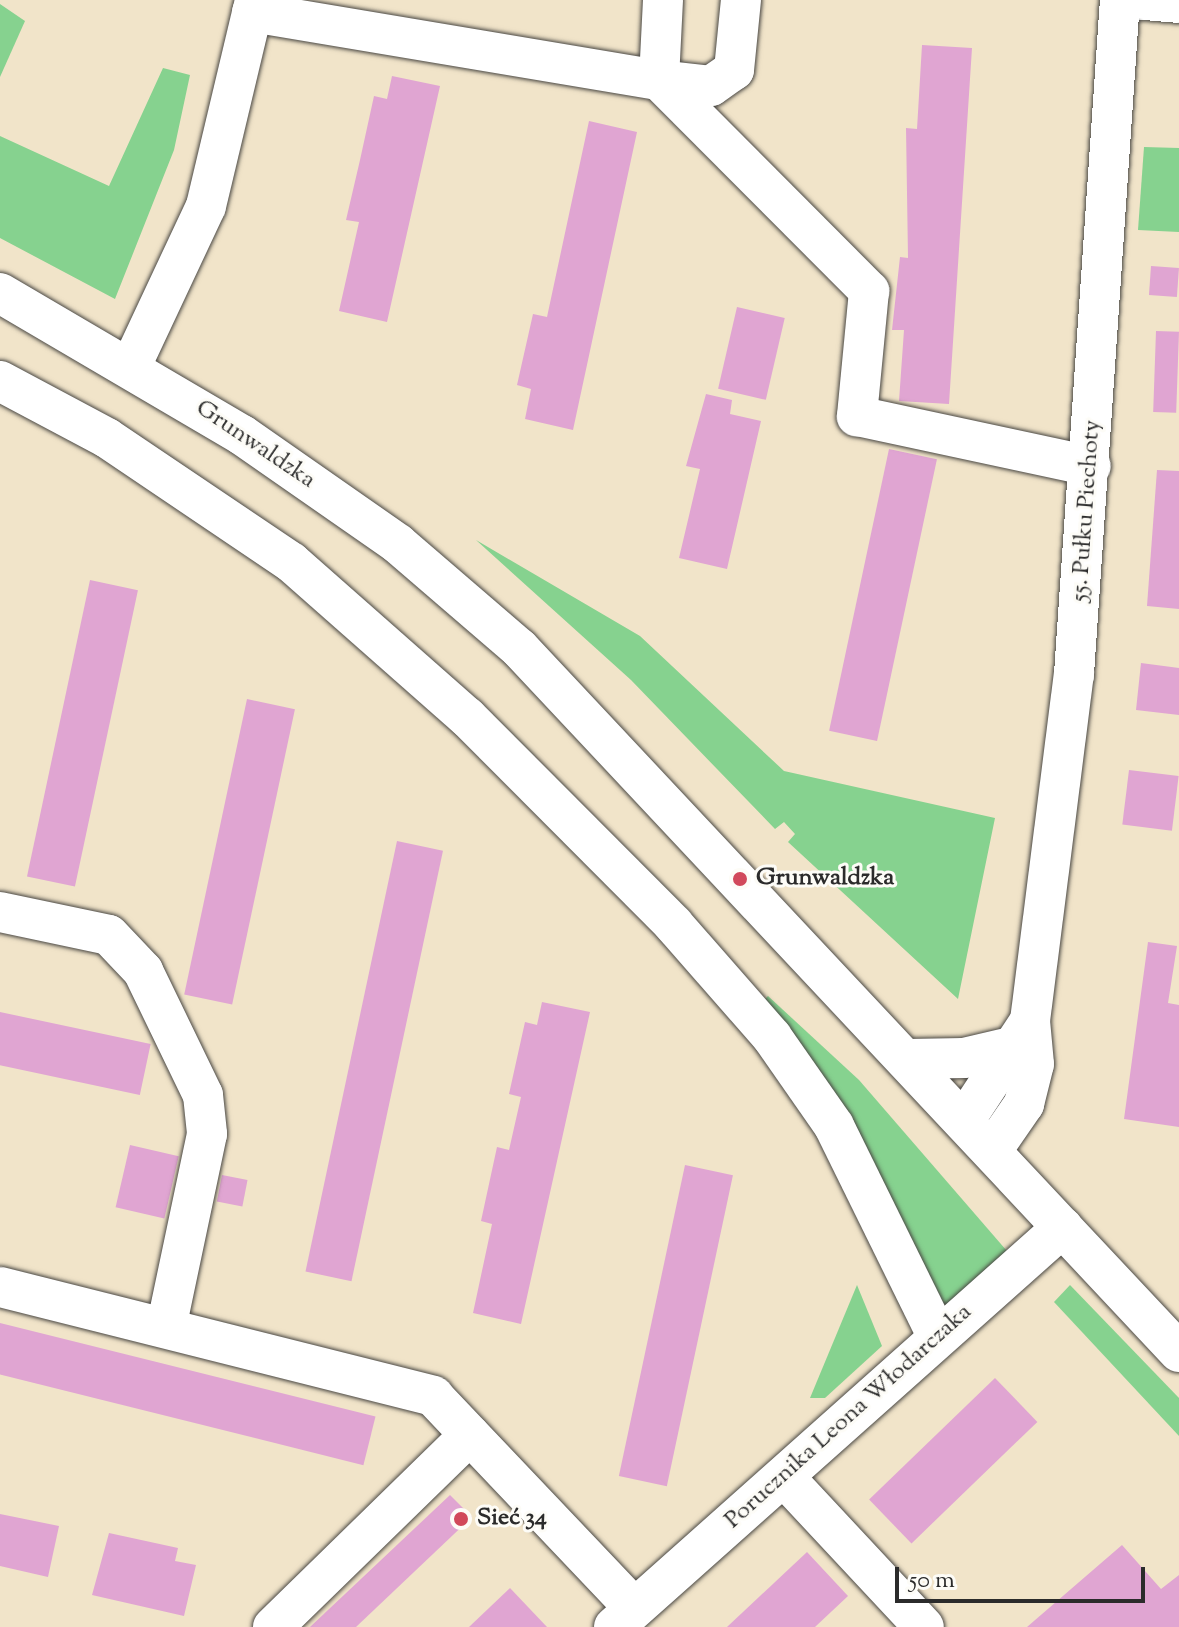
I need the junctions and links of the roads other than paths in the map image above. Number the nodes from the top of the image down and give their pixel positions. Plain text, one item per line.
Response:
1 (663, 0) edge
2 (741, 0) edge
3 (1120, 0) edge
4 (1145, 0) edge
5 (1179, 3) edge
6 (253, 6) edge
7 (659, 80) junction
8 (0, 293) edge
9 (132, 364) junction
10 (0, 381) edge
11 (1091, 466) junction
12 (0, 912) edge
13 (1021, 1034) junction
14 (908, 1059) junction
15 (964, 1121) junction
16 (993, 1149) junction
17 (1063, 1227) junction
18 (0, 1287) edge
19 (166, 1328) junction
20 (938, 1337) junction
21 (1179, 1352) edge
22 (470, 1435) junction
23 (784, 1477) junction
24 (624, 1617) edge
25 (273, 1627) edge
26 (924, 1627) edge

1 - 7 street
2 - 7 street
3 - 11 street, 55. Pułku Piechoty
4 - 5 street
6 - 7 street
6 - 9 street
7 - 11 street
8 - 9 street, Grunwaldzka
9 - 14 street, Grunwaldzka
10 - 20 street
11 - 13 street, 55. Pułku Piechoty
12 - 19 street
13 - 14 street
13 - 15 street, 55. Pułku Piechoty
13 - 16 street, 55. Pułku Piechoty
14 - 15 street, Grunwaldzka
15 - 16 street, Grunwaldzka
16 - 17 street, Grunwaldzka
17 - 20 street, Porucznika Leona Włodarczaka
17 - 21 street, Grunwaldzka
18 - 19 street, Porucznika Leona Włodarczaka
19 - 22 street, Porucznika Leona Włodarczaka
20 - 23 street, Porucznika Leona Włodarczaka
22 - 24 street, Porucznika Leona Włodarczaka
22 - 25 street
23 - 24 street, Porucznika Leona Włodarczaka
23 - 26 street

